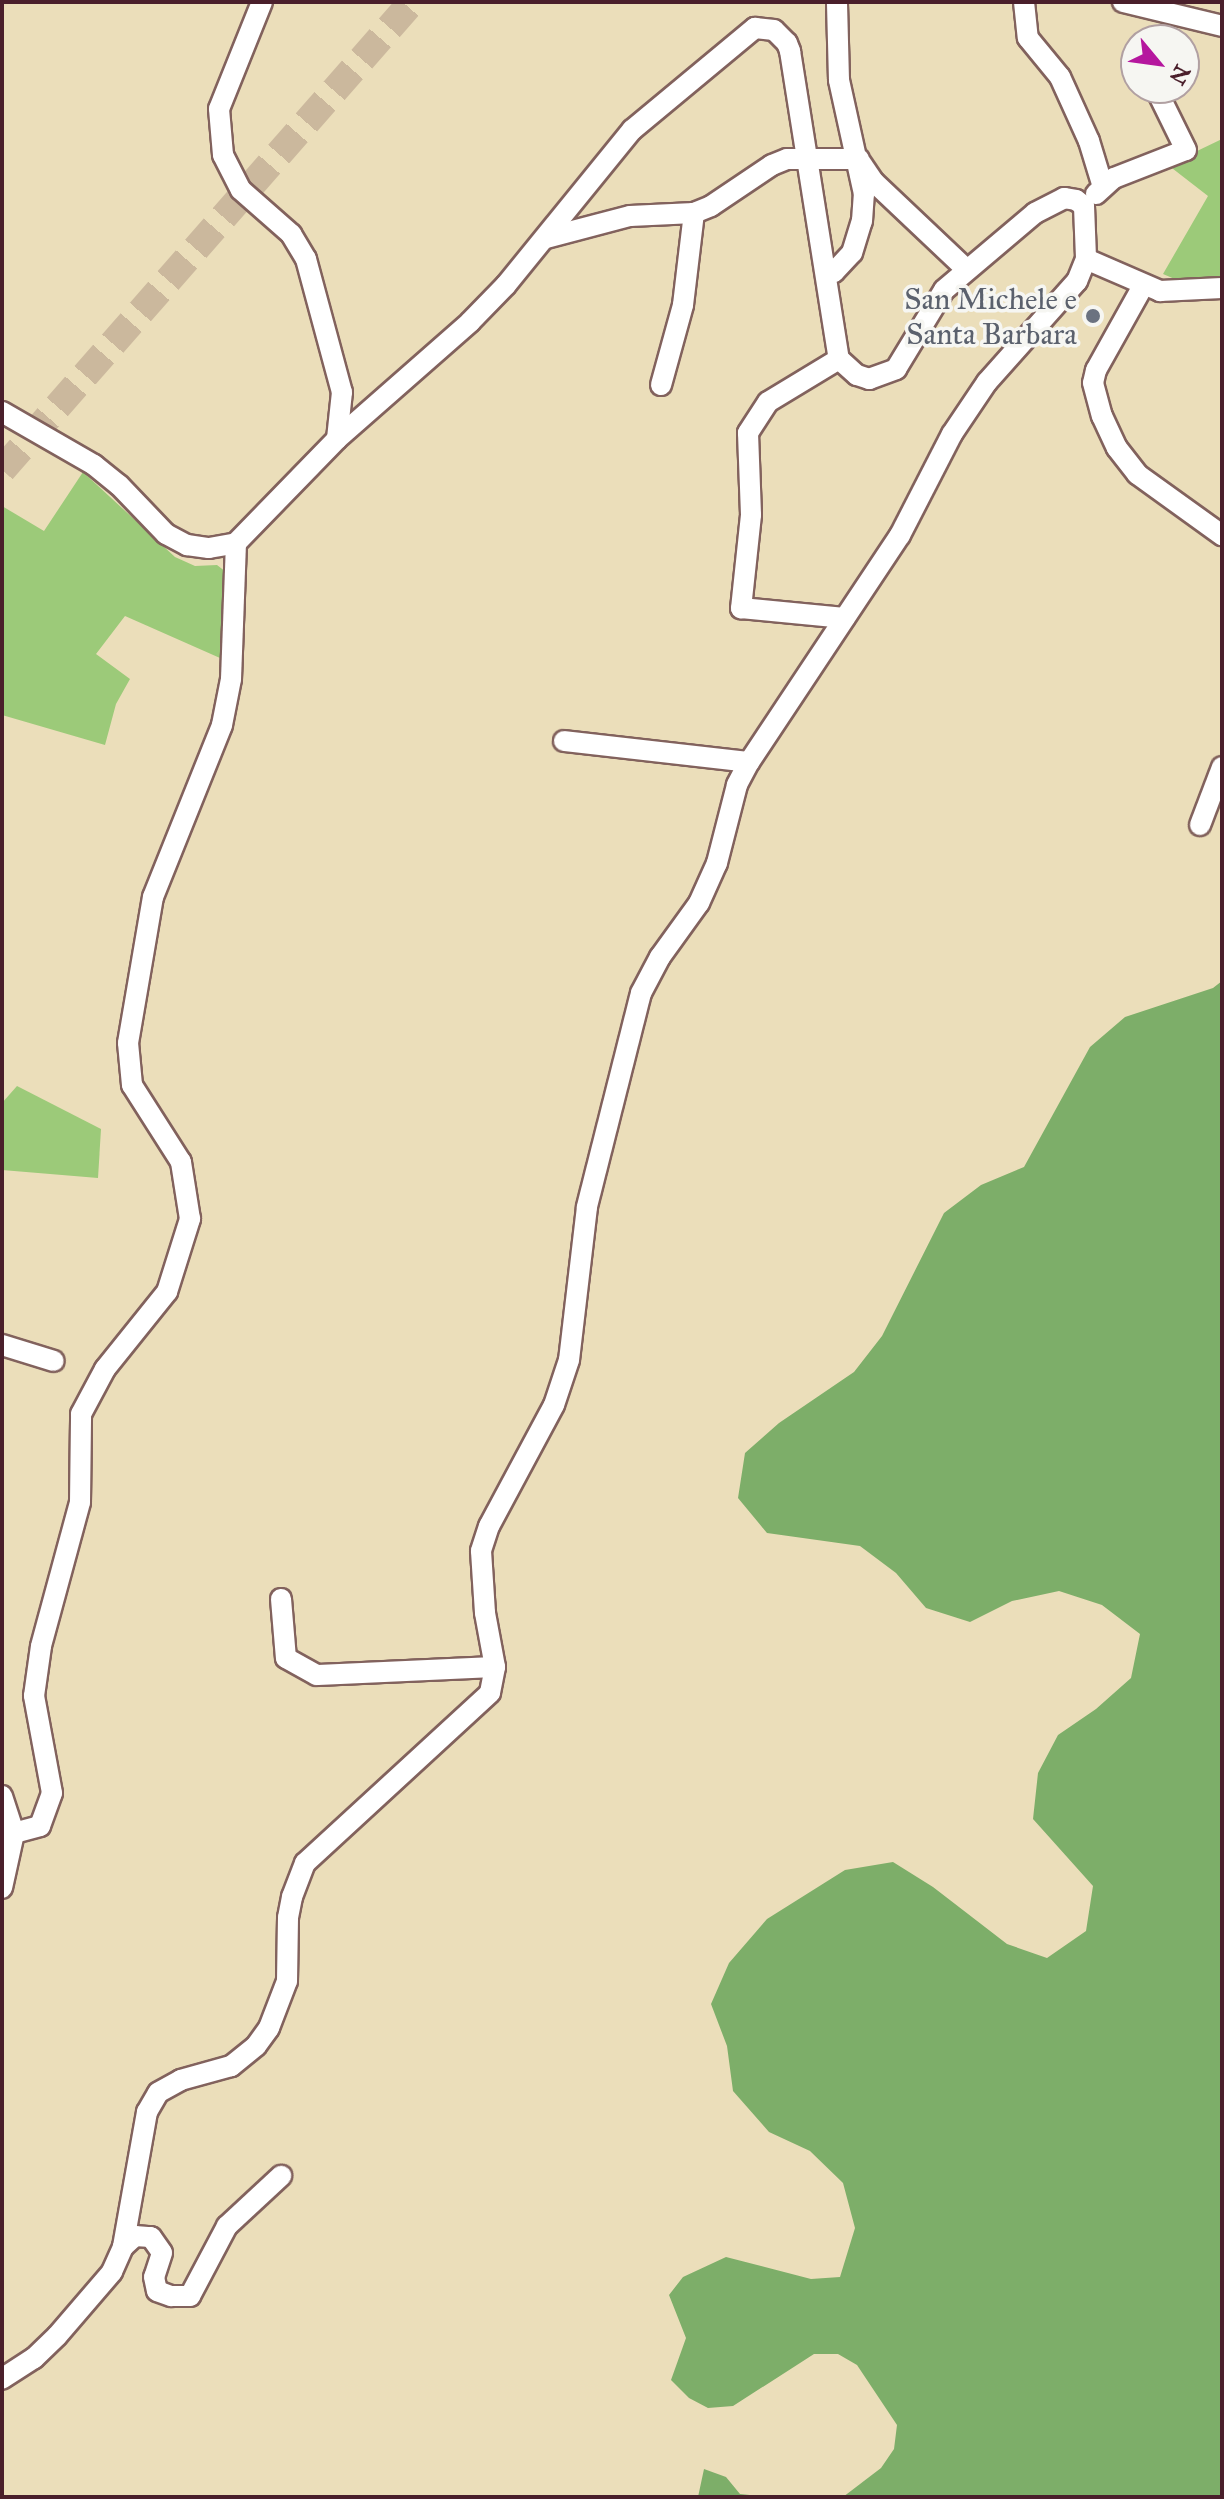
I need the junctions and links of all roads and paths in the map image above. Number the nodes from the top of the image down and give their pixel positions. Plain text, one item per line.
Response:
1 (262, 2) edge
2 (837, 2) edge
3 (1024, 2) edge
4 (1123, 2) edge
5 (1222, 26) edge
6 (1163, 104) edge
7 (809, 159) junction
8 (859, 159) junction
9 (1103, 187) junction
10 (1084, 206) junction
11 (694, 213) junction
12 (546, 238) junction
13 (1086, 259) junction
14 (966, 269) junction
15 (827, 273) junction
16 (1143, 286) junction
17 (1222, 288) edge
18 (839, 359) junction
19 (661, 385) dead end
20 (2, 412) edge
21 (337, 439) junction
22 (1222, 535) edge
23 (236, 543) junction
24 (845, 618) junction
25 (564, 741) dead end
26 (749, 762) junction
27 (1222, 767) edge
28 (1200, 825) dead end
29 (2, 1345) edge
30 (54, 1361) dead end
31 (281, 1599) dead end
32 (495, 1667) junction
33 (2, 1796) edge
34 (14, 1833) junction
35 (2, 1888) edge
36 (281, 2176) dead end
37 (123, 2247) junction
38 (2, 2379) edge

1 - 21 street
2 - 8 street
3 - 9 street
4 - 5 street
6 - 9 street
7 - 8 street
7 - 11 street
7 - 12 street
7 - 15 street
8 - 14 street
8 - 15 street
9 - 10 street
10 - 13 street
10 - 14 street
11 - 12 street
11 - 19 street
12 - 21 street
13 - 16 street
13 - 24 street
14 - 18 street
15 - 18 street
16 - 17 street
16 - 22 street
18 - 24 street
20 - 23 street
21 - 23 street
23 - 34 street
24 - 26 street
25 - 26 street
26 - 32 street
27 - 28 street
29 - 30 street
31 - 32 street
32 - 37 street
33 - 34 street
34 - 35 street
36 - 37 street
37 - 38 street

